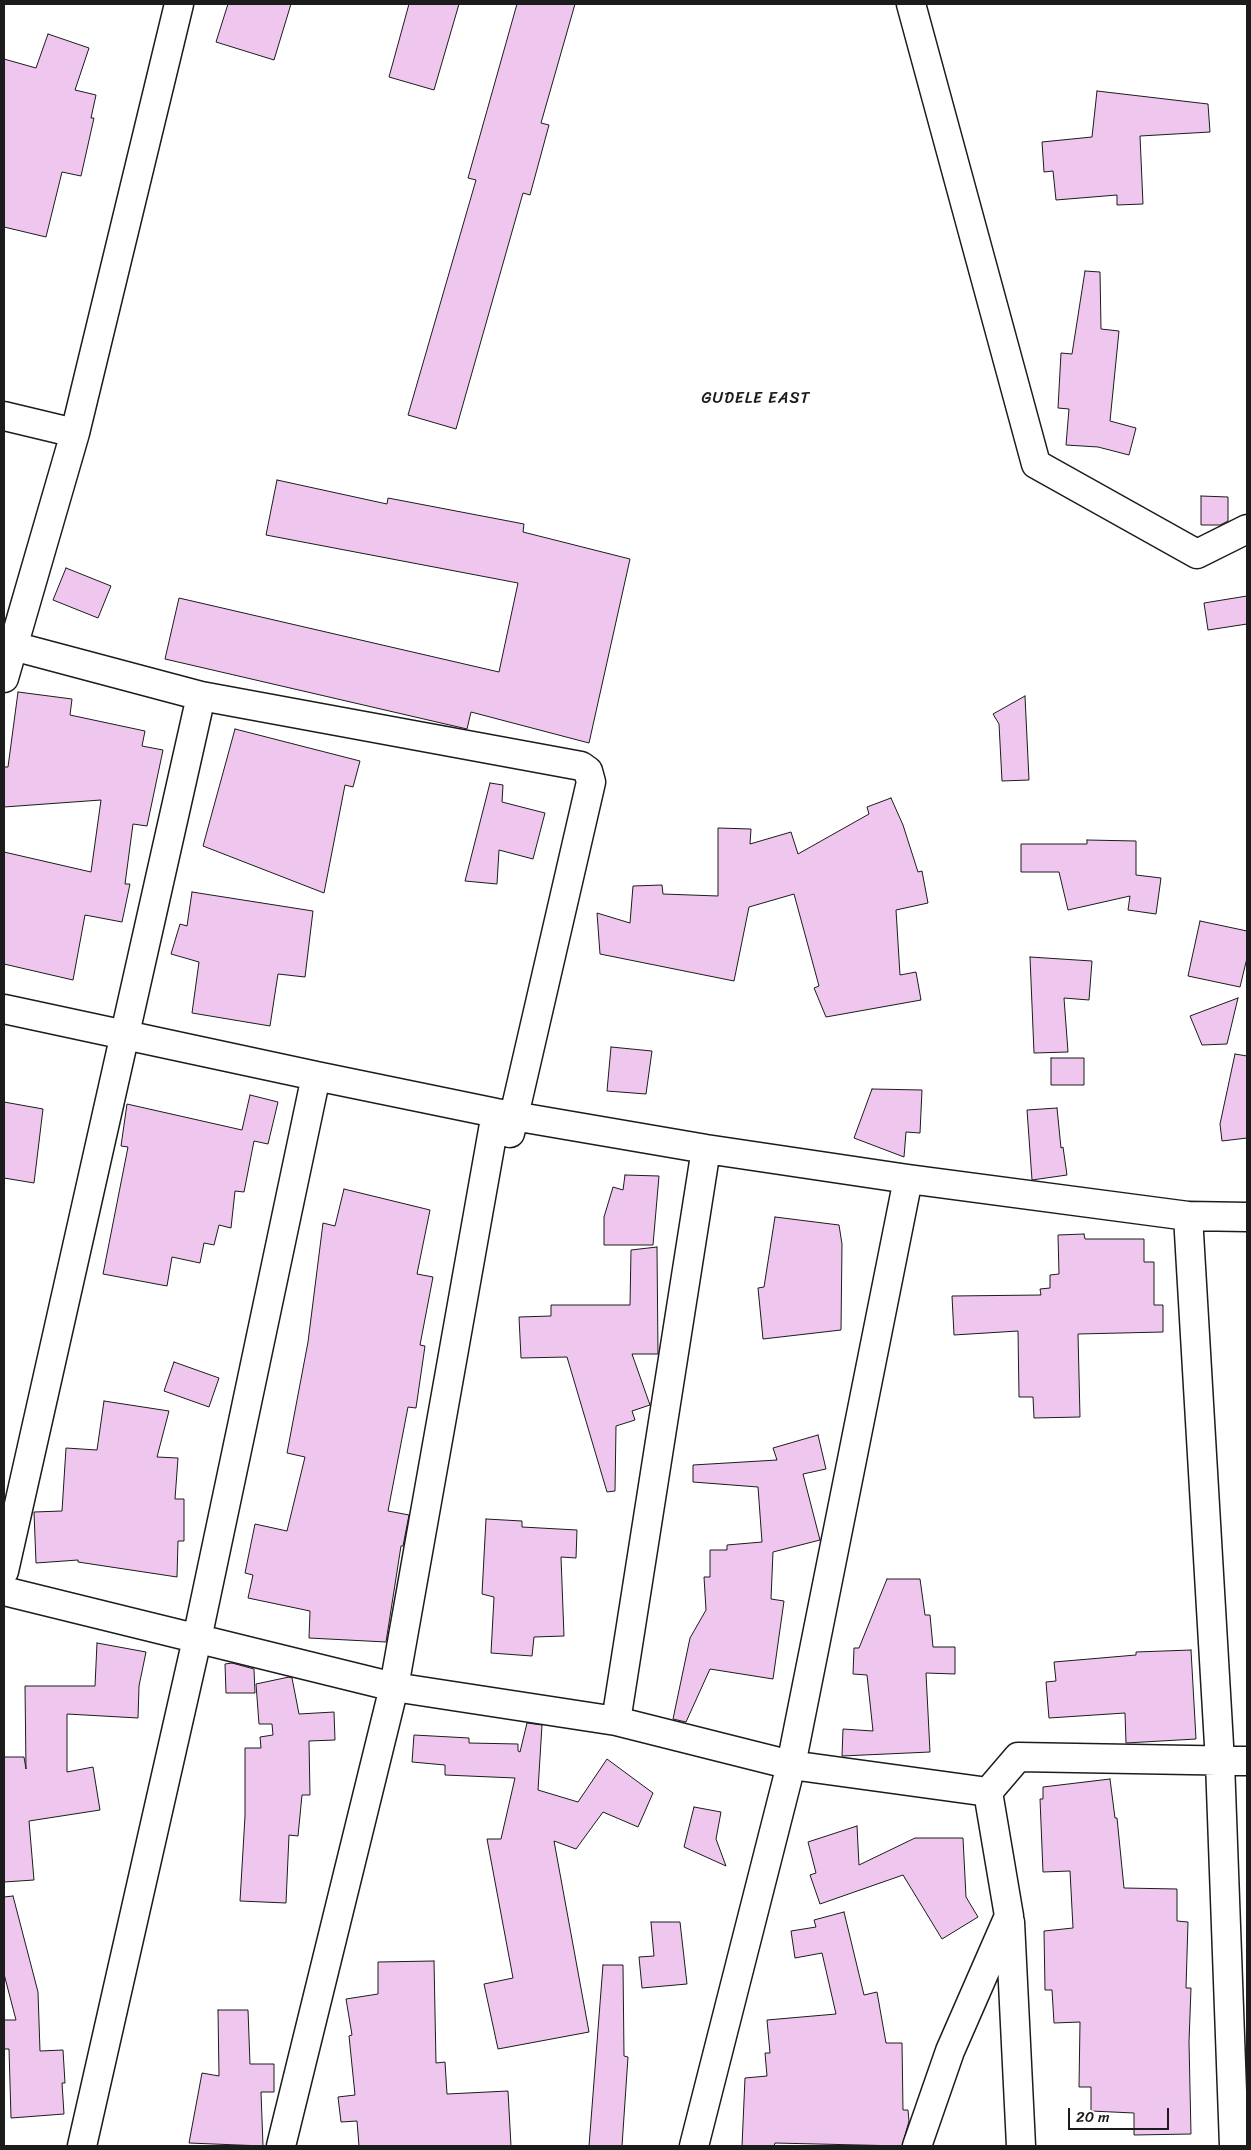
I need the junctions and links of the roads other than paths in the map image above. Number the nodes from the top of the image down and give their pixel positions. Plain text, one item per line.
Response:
1 (179, 4) edge
2 (911, 4) edge
3 (4, 416) edge
4 (75, 433) junction
5 (1247, 529) edge
6 (13, 646) junction
7 (4, 678) edge
8 (201, 696) junction
9 (4, 1009) edge
10 (123, 1036) junction
11 (316, 1076) junction
12 (496, 1113) junction
13 (507, 1147) dead end
14 (706, 1149) junction
15 (908, 1179) junction
16 (1188, 1216) junction
17 (1247, 1218) edge
18 (4, 1570) edge
19 (4, 1591) edge
20 (196, 1639) junction
21 (394, 1688) junction
22 (616, 1721) junction
23 (1247, 1761) edge
24 (1220, 1762) junction
25 (791, 1765) junction
26 (988, 1792) junction
27 (1009, 1916) junction
28 (82, 2146) edge
29 (281, 2146) edge
30 (694, 2146) edge
31 (917, 2146) edge
32 (1021, 2146) edge
33 (1234, 2146) edge

1 - 4 street
2 - 5 street
3 - 4 street
4 - 6 street
6 - 7 street
6 - 8 street
8 - 10 street
8 - 13 street
9 - 10 street
10 - 11 street
10 - 18 street
11 - 12 street
11 - 20 street
12 - 14 street
12 - 21 street
14 - 15 street
14 - 22 street
15 - 16 street
15 - 25 street
16 - 17 street
16 - 24 street
19 - 20 street
20 - 21 street
20 - 28 street
21 - 22 street
21 - 29 street
22 - 25 street
23 - 24 street
24 - 26 street
24 - 33 street
25 - 26 street
25 - 30 street
26 - 27 street
27 - 31 street
27 - 32 street

